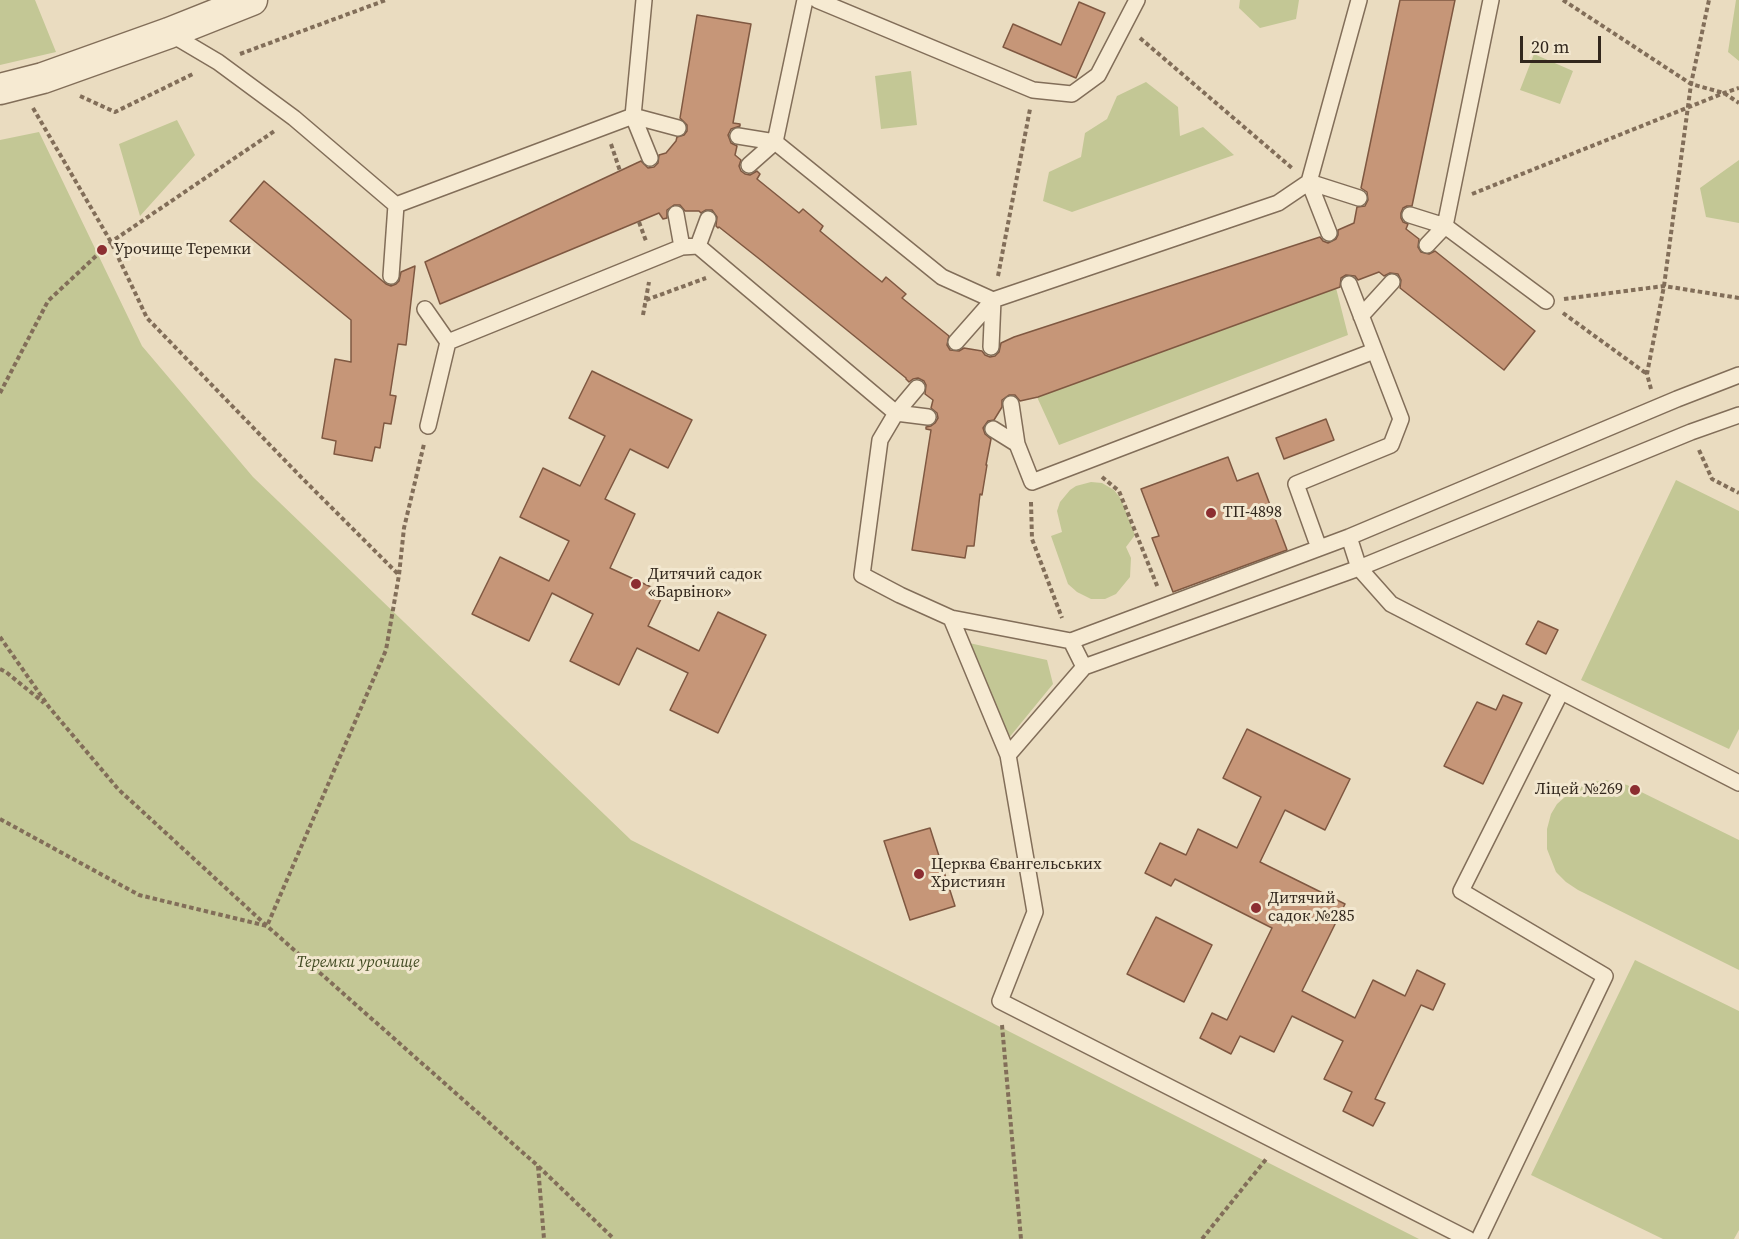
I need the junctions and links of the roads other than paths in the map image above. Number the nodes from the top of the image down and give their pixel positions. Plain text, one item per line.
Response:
1 (252, 0) edge
2 (645, 0) edge
3 (805, 0) edge
4 (817, 0) edge
5 (1137, 0) edge
6 (1359, 0) edge
7 (1491, 0) edge
8 (169, 33) junction
9 (21, 84) edge
10 (633, 116) junction
11 (678, 128) dead end
12 (738, 136) dead end
13 (775, 142) junction
14 (650, 158) dead end
15 (749, 165) dead end
16 (1309, 182) junction
17 (1359, 198) dead end
18 (396, 205) junction
19 (676, 214) dead end
20 (1410, 215) dead end
21 (708, 219) dead end
22 (1445, 226) junction
23 (1329, 233) dead end
24 (1427, 245) dead end
25 (690, 247) junction
26 (391, 276) dead end
27 (1392, 282) dead end
28 (1348, 284) dead end
29 (993, 300) junction
30 (1546, 301) road end
31 (425, 309) dead end
32 (1361, 316) junction
33 (448, 342) junction
34 (956, 342) dead end
35 (991, 347) dead end
36 (1374, 351) junction
37 (1739, 375) edge
38 (917, 388) dead end
39 (1011, 404) dead end
40 (896, 412) junction
41 (1739, 415) edge
42 (928, 417) dead end
43 (428, 426) road end
44 (993, 429) dead end
45 (1017, 444) junction
46 (1349, 537) junction
47 (1319, 548) junction
48 (1359, 568) junction
49 (951, 618) junction
50 (1071, 640) junction
51 (1084, 666) junction
52 (1562, 693) junction
53 (1008, 755) junction
54 (1739, 783) edge
55 (1468, 1239) edge
56 (1479, 1239) edge

1 - 8 street
2 - 10 lane
3 - 13 lane
4 - 5 lane
6 - 16 lane
7 - 22 lane
8 - 9 street
8 - 18 lane
10 - 11 lane
10 - 14 lane
10 - 18 lane
12 - 13 lane
13 - 15 lane
13 - 29 lane
16 - 17 lane
16 - 23 lane
16 - 29 lane
18 - 26 lane
19 - 25 lane
20 - 22 lane
21 - 25 lane
22 - 24 lane
22 - 30 lane
25 - 33 lane
25 - 40 lane
27 - 32 lane
28 - 32 lane
29 - 34 lane
29 - 35 lane
31 - 33 lane
32 - 36 lane
33 - 43 lane
36 - 45 lane
36 - 47 lane
37 - 46 lane
38 - 40 lane
39 - 45 lane
40 - 42 lane
40 - 49 lane
41 - 48 lane
44 - 45 lane
46 - 47 lane
46 - 48 lane
47 - 50 lane
48 - 51 lane
48 - 52 lane
49 - 50 lane
49 - 53 lane
50 - 51 lane
51 - 53 lane
52 - 54 lane
52 - 56 lane
53 - 55 lane

